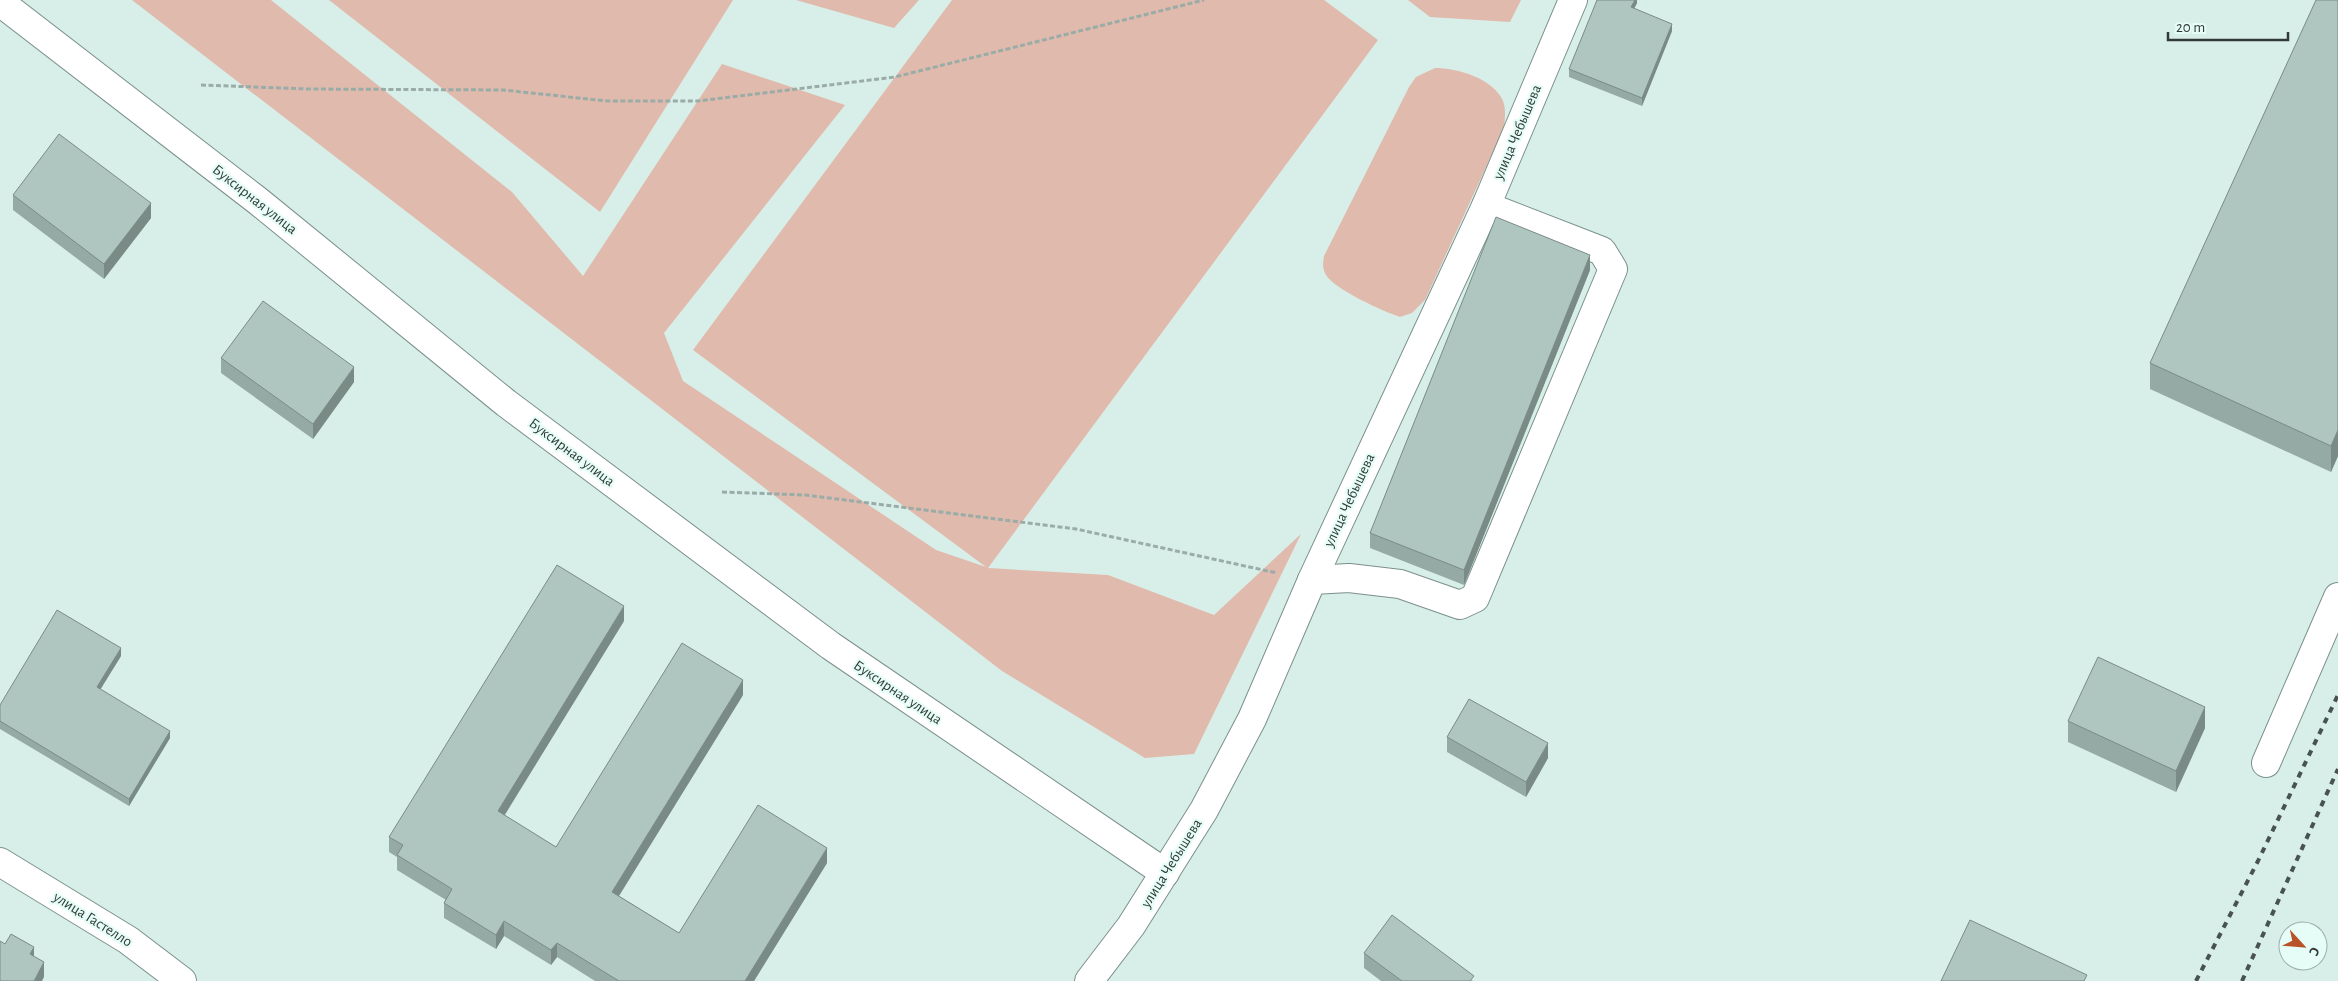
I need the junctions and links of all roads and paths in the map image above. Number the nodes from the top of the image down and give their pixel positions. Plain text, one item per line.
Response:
1 (1204, 0) edge
2 (1573, 0) edge
3 (0, 2) edge
4 (201, 85) dead end
5 (1486, 206) junction
6 (722, 492) dead end
7 (1312, 580) junction
8 (2338, 596) edge
9 (2266, 764) dead end
10 (0, 862) edge
11 (1165, 873) junction
12 (182, 981) edge
13 (1089, 981) edge

1 - 4 path
2 - 5 street, улица Чебышева
3 - 11 street, Буксирная улица
5 - 7 street, улица Чебышева
5 - 7 street
6 - 7 path
7 - 11 street, улица Чебышева
8 - 9 street
10 - 12 street, улица Гастелло
11 - 13 street, улица Чебышева

